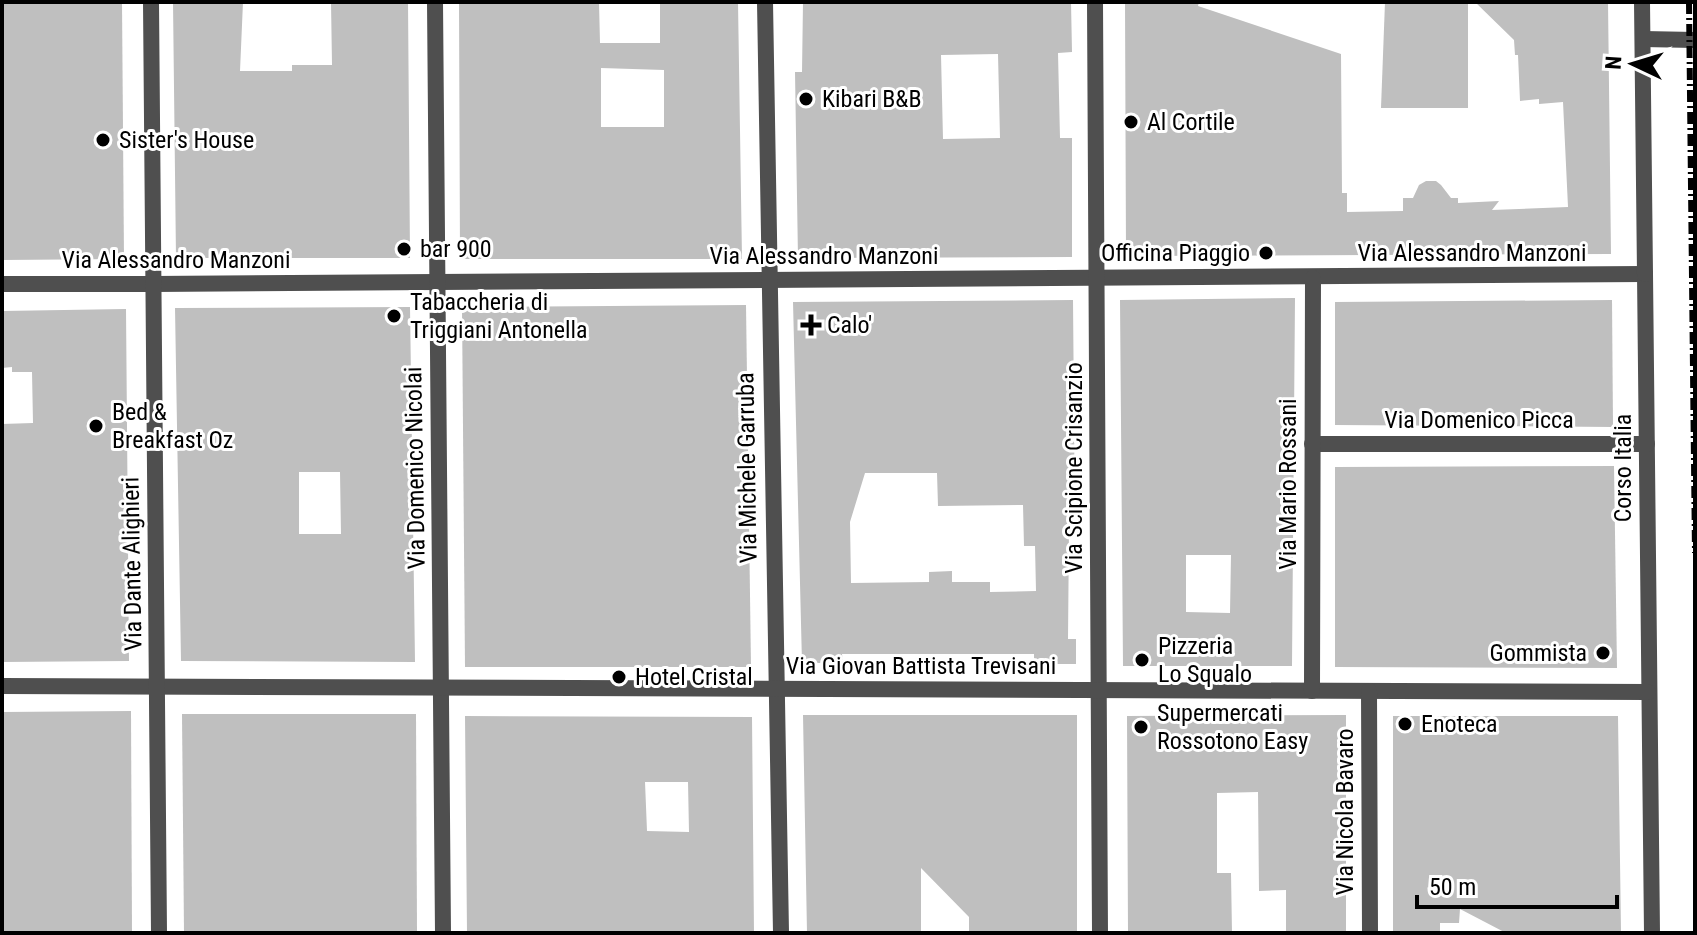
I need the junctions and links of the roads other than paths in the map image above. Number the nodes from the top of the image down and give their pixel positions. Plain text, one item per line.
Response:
1 (151, 2) edge
2 (435, 2) edge
3 (765, 2) edge
4 (1095, 2) edge
5 (1642, 2) edge
6 (1643, 39) junction
7 (1695, 40) edge
8 (1645, 274) junction
9 (1097, 277) junction
10 (1313, 278) junction
11 (768, 280) junction
12 (436, 283) junction
13 (2, 284) edge
14 (153, 284) junction
15 (1312, 444) junction
16 (1647, 444) junction
17 (2, 686) edge
18 (157, 686) junction
19 (442, 688) junction
20 (776, 690) junction
21 (1100, 690) junction
22 (1312, 691) junction
23 (1369, 691) junction
24 (1648, 692) junction
25 (159, 933) edge
26 (443, 933) edge
27 (781, 933) edge
28 (1100, 933) edge
29 (1370, 933) edge
30 (1652, 933) edge

1 - 14 street, Via Dante Alighieri
2 - 12 street, Via Domenico Nicolai
3 - 11 street, Via Michele Garruba
4 - 9 street, Via Scipione Crisanzio
5 - 6 street, Corso Italia
6 - 7 street
6 - 8 street, Corso Italia
8 - 10 street, Via Alessandro Manzoni
8 - 16 street, Corso Italia
9 - 10 street, Via Alessandro Manzoni
9 - 11 street, Via Alessandro Manzoni
9 - 21 street, Via Scipione Crisanzio
10 - 15 street, Via Mario Rossani
11 - 12 street, Via Alessandro Manzoni
11 - 20 street, Via Michele Garruba
12 - 14 street, Via Alessandro Manzoni
12 - 19 street, Via Domenico Nicolai
13 - 14 street, Via Alessandro Manzoni
14 - 18 street, Via Dante Alighieri
15 - 16 street, Via Domenico Picca
15 - 22 street, Via Mario Rossani
16 - 24 street, Corso Italia
17 - 18 street, Via Giovan Battista Trevisani
18 - 19 street, Via Giovan Battista Trevisani
18 - 25 street, Via Dante Alighieri
19 - 20 street, Via Giovan Battista Trevisani
19 - 26 street, Via Domenico Nicolai
20 - 21 street, Via Giovan Battista Trevisani
20 - 27 street, Via Michele Garruba
21 - 22 street, Via Giovan Battista Trevisani
21 - 28 street, Via Scipione Crisanzio
22 - 23 street, Via Giovan Battista Trevisani
23 - 24 street, Via Giovan Battista Trevisani
23 - 29 street, Via Nicola Bavaro
24 - 30 street, Corso Italia

